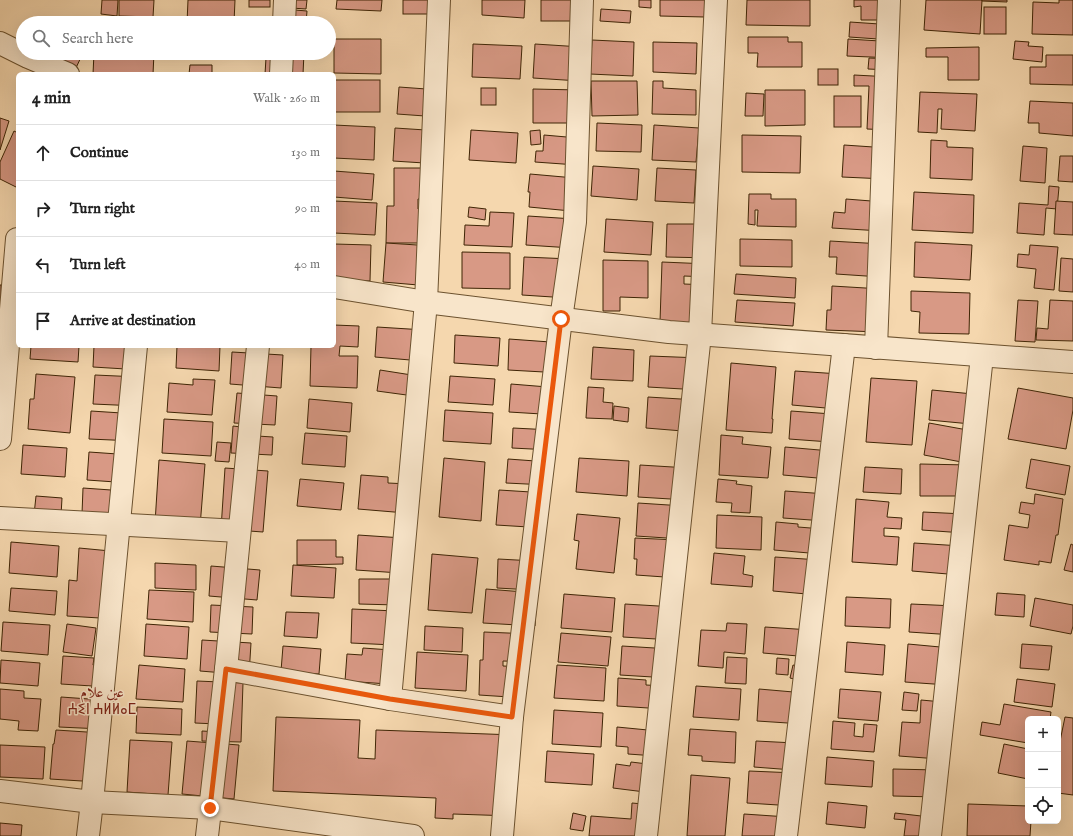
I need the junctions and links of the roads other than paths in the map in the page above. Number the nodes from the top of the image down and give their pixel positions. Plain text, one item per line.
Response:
1 (285, 0) edge
2 (439, 0) edge
3 (582, 0) edge
4 (716, 0) edge
5 (889, 0) edge
6 (284, 16) edge
7 (0, 43) edge
8 (16, 52) edge
9 (33, 60) edge
10 (282, 60) edge
11 (63, 72) edge
12 (282, 72) edge
13 (12, 236) edge
14 (336, 286) edge
15 (426, 302) junction
16 (561, 319) junction
17 (700, 334) junction
18 (844, 345) junction
19 (136, 348) edge
20 (258, 348) edge
21 (876, 348) junction
22 (982, 356) junction
23 (1073, 362) edge
24 (0, 439) edge
25 (0, 518) edge
26 (119, 524) junction
27 (240, 530) junction
28 (226, 669) junction
29 (390, 699) junction
30 (512, 717) junction
31 (0, 791) edge
32 (92, 802) junction
33 (210, 808) junction
34 (88, 836) edge
35 (207, 836) edge
36 (413, 836) edge
37 (502, 836) edge
38 (646, 836) edge
39 (786, 836) edge
40 (930, 836) edge

1 - 6 street
2 - 15 street
3 - 16 street
4 - 17 street
5 - 21 street
7 - 8 street
9 - 11 street
10 - 12 street
13 - 24 street
14 - 15 street
15 - 16 street
15 - 29 street
16 - 17 street
16 - 30 street
17 - 18 street
17 - 38 street
18 - 21 street
18 - 39 street
19 - 26 street
20 - 27 street
21 - 22 street
22 - 23 street
22 - 40 street
25 - 26 street
26 - 27 street
26 - 32 street
27 - 28 street
28 - 29 street
28 - 33 street
29 - 30 street
30 - 37 street
31 - 32 street
32 - 33 street
32 - 34 street
33 - 35 street
33 - 36 street

